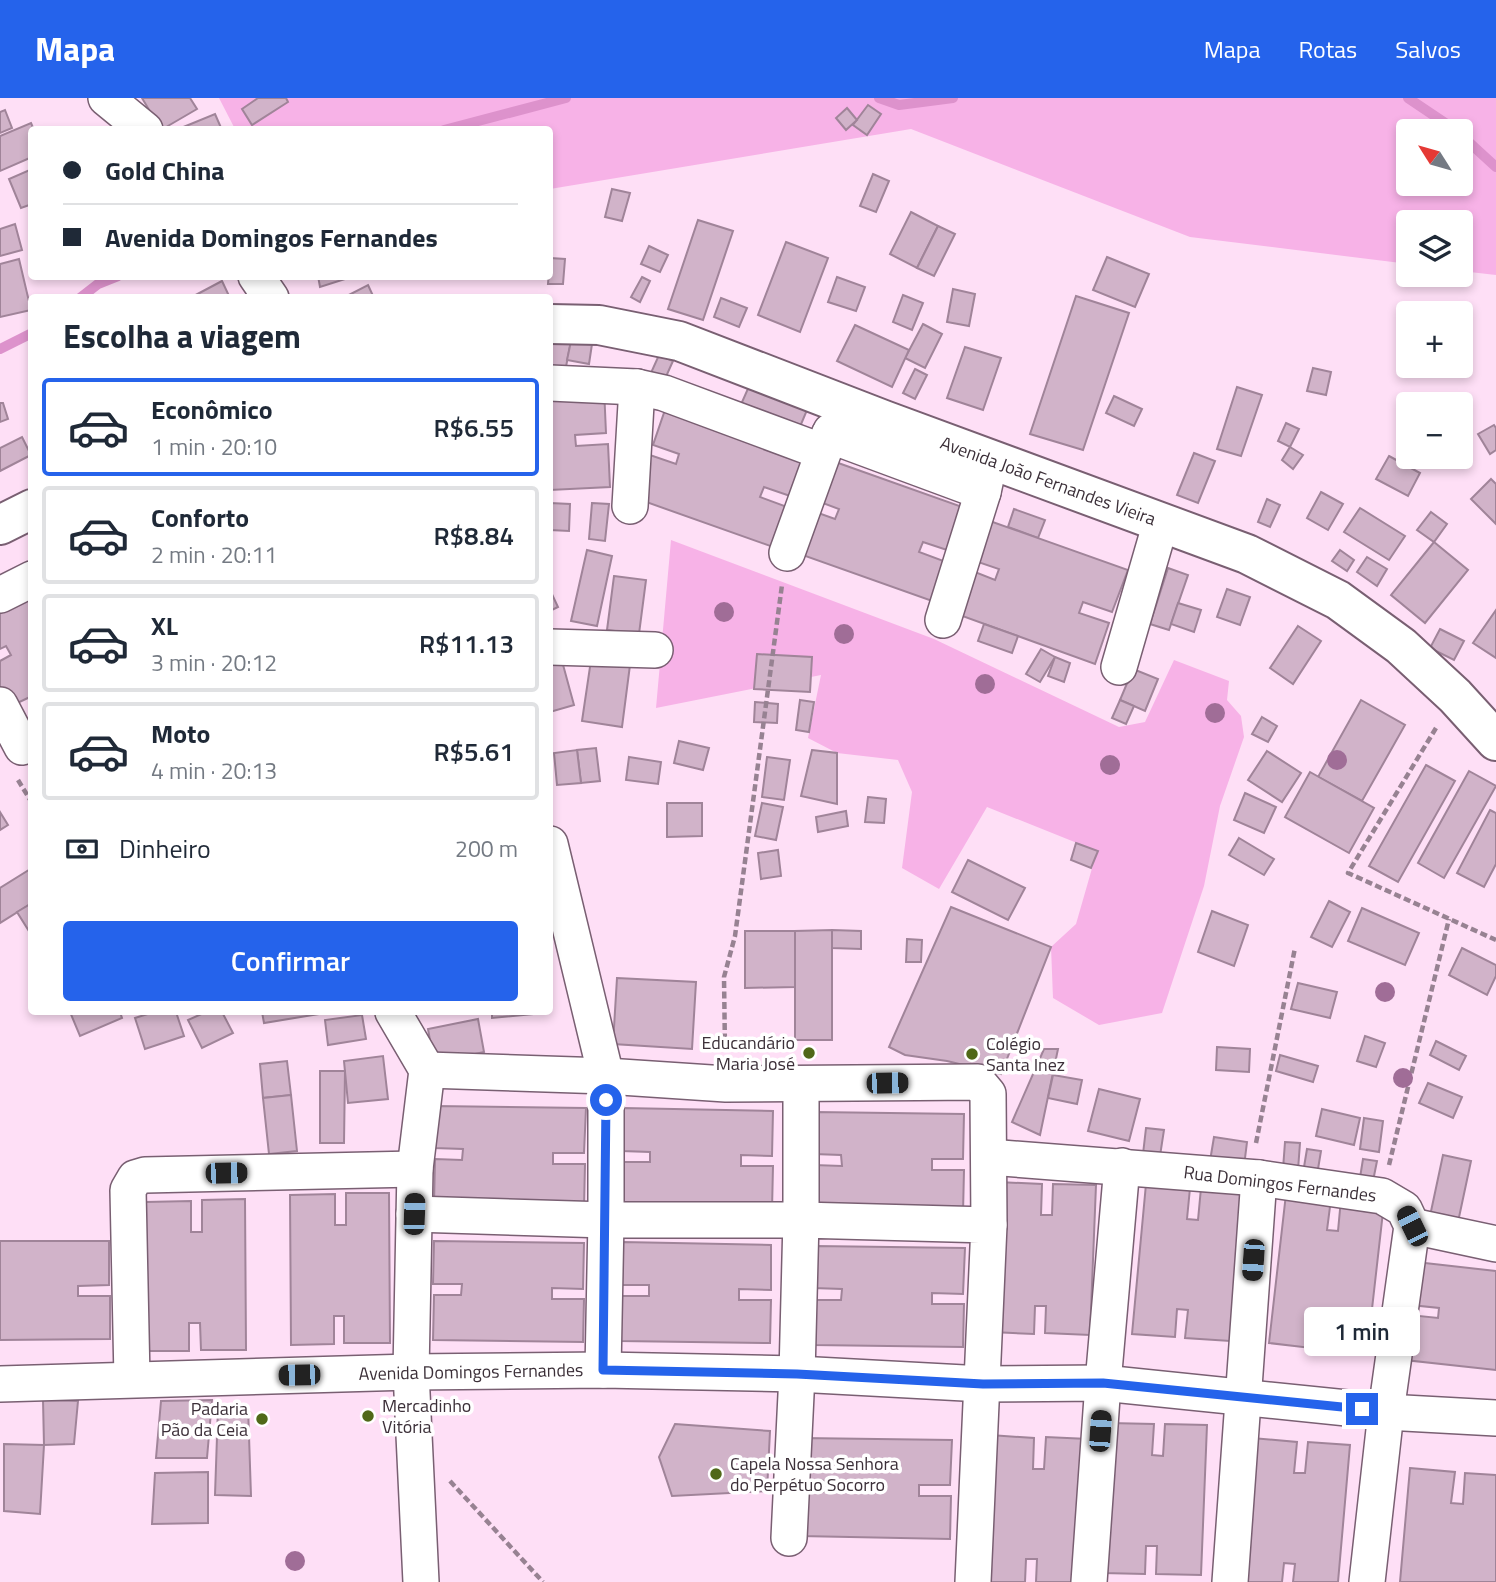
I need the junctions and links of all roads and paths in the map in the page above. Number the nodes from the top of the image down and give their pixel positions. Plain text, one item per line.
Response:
1 (106, 98) edge
2 (140, 126) edge
3 (553, 324) edge
4 (553, 383) edge
5 (637, 387) junction
6 (830, 430) junction
7 (987, 476) junction
8 (630, 506) dead end
9 (28, 511) edge
10 (1161, 522) junction
11 (0, 525) edge
12 (787, 553) joint
13 (28, 581) edge
14 (0, 595) edge
15 (943, 620) dead end
16 (553, 646) edge
17 (654, 650) dead end
18 (1119, 667) dead end
19 (1455, 696) junction
20 (0, 705) edge
21 (1496, 741) edge
22 (18, 760) joint
23 (28, 791) edge
24 (553, 856) edge
25 (1450, 919) junction
26 (1496, 940) edge
27 (1295, 948) dead end
28 (395, 1015) edge
29 (427, 1070) junction
30 (606, 1076) junction
31 (726, 1084) junction
32 (801, 1085) junction
33 (989, 1157) junction
34 (1122, 1166) junction
35 (415, 1169) junction
36 (1259, 1178) junction
37 (1381, 1196) junction
38 (414, 1214) junction
39 (606, 1220) junction
40 (801, 1220) junction
41 (989, 1225) junction
42 (1412, 1226) junction
43 (1496, 1244) edge
44 (603, 1370) junction
45 (411, 1372) junction
46 (797, 1374) junction
47 (132, 1379) junction
48 (1103, 1383) junction
49 (0, 1384) edge
50 (983, 1384) junction
51 (1244, 1396) junction
52 (1386, 1412) junction
53 (1496, 1418) edge
54 (414, 1442) junction
55 (789, 1538) dead end
56 (421, 1582) edge
57 (543, 1582) edge
58 (973, 1582) edge
59 (1089, 1582) edge
60 (1230, 1582) edge
61 (1367, 1582) edge

1 - 2 street
3 - 6 main road, Avenida João Fernandes Vieira
4 - 5 street
5 - 6 street
5 - 8 street
6 - 7 main road, Avenida João Fernandes Vieira
6 - 12 street
7 - 10 main road, Avenida João Fernandes Vieira
7 - 15 street
9 - 11 main road
10 - 18 street
10 - 19 main road, Avenida João Fernandes Vieira
12 - 31 path
13 - 14 street
16 - 17 street
19 - 21 main road, Avenida João Fernandes Vieira
19 - 25 path
20 - 22 street
22 - 23 path
24 - 30 street
25 - 26 path
25 - 37 path
27 - 36 path
28 - 29 street
29 - 30 street
29 - 35 street
30 - 31 street
30 - 39 street
31 - 32 street
32 - 33 street
32 - 40 street
33 - 34 street, Rua Domingos Fernandes
33 - 41 street
34 - 36 street, Rua Domingos Fernandes
34 - 48 street
35 - 38 street
35 - 47 street
36 - 37 street, Rua Domingos Fernandes
36 - 51 street
37 - 42 street, Rua Domingos Fernandes
38 - 39 street
38 - 45 street
39 - 40 street
39 - 44 street
40 - 41 street
40 - 46 street
41 - 50 street
42 - 43 street
42 - 52 street
44 - 45 street, Avenida Domingos Fernandes
44 - 46 street, Avenida Domingos Fernandes
45 - 47 street, Avenida Domingos Fernandes
45 - 54 street
46 - 50 street, Avenida Domingos Fernandes
46 - 55 street
47 - 49 street, Avenida Domingos Fernandes
48 - 50 street, Avenida Domingos Fernandes
48 - 51 street, Avenida Domingos Fernandes
48 - 59 street
50 - 58 street
51 - 52 street, Avenida Domingos Fernandes
51 - 60 street
52 - 53 street, Avenida Domingos Fernandes
52 - 61 street
54 - 56 street
54 - 57 path

